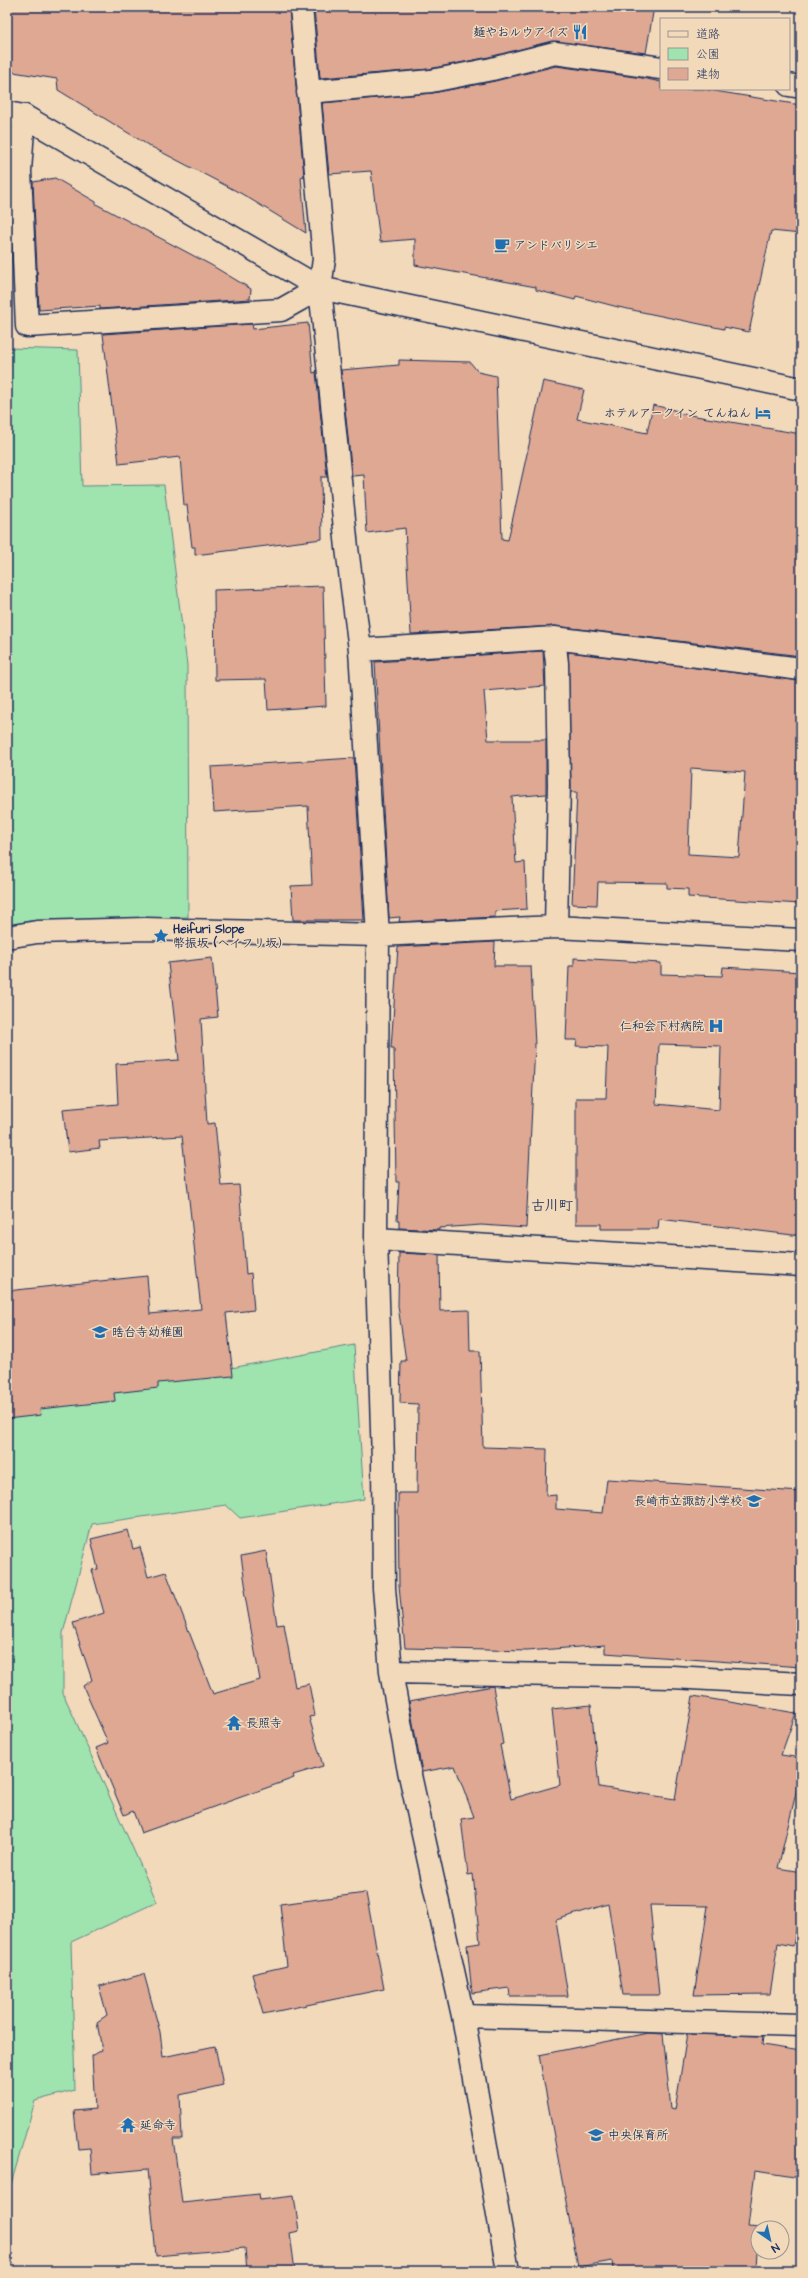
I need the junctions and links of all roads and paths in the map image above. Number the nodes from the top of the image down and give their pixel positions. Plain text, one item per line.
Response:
1 (301, 7) edge
2 (660, 68) edge
3 (790, 86) edge
4 (801, 87) edge
5 (308, 92) junction
6 (15, 114) edge
7 (320, 288) junction
8 (801, 389) edge
9 (554, 638) junction
10 (360, 650) junction
11 (801, 669) edge
12 (556, 927) junction
13 (378, 935) junction
14 (7, 937) edge
15 (801, 940) edge
16 (376, 1239) junction
17 (801, 1265) edge
18 (391, 1672) junction
19 (801, 1684) edge
20 (463, 2016) junction
21 (801, 2026) edge
22 (508, 2271) edge

1 - 5 street
2 - 5 street
3 - 4 street
5 - 7 street
6 - 7 street
6 - 7 street
7 - 8 street
7 - 10 street
9 - 10 street
9 - 11 street
9 - 12 street
10 - 13 street
12 - 13 street
12 - 15 street
13 - 14 street
13 - 16 street
16 - 17 street
16 - 18 street
18 - 19 street
18 - 20 street
20 - 21 street
20 - 22 street

